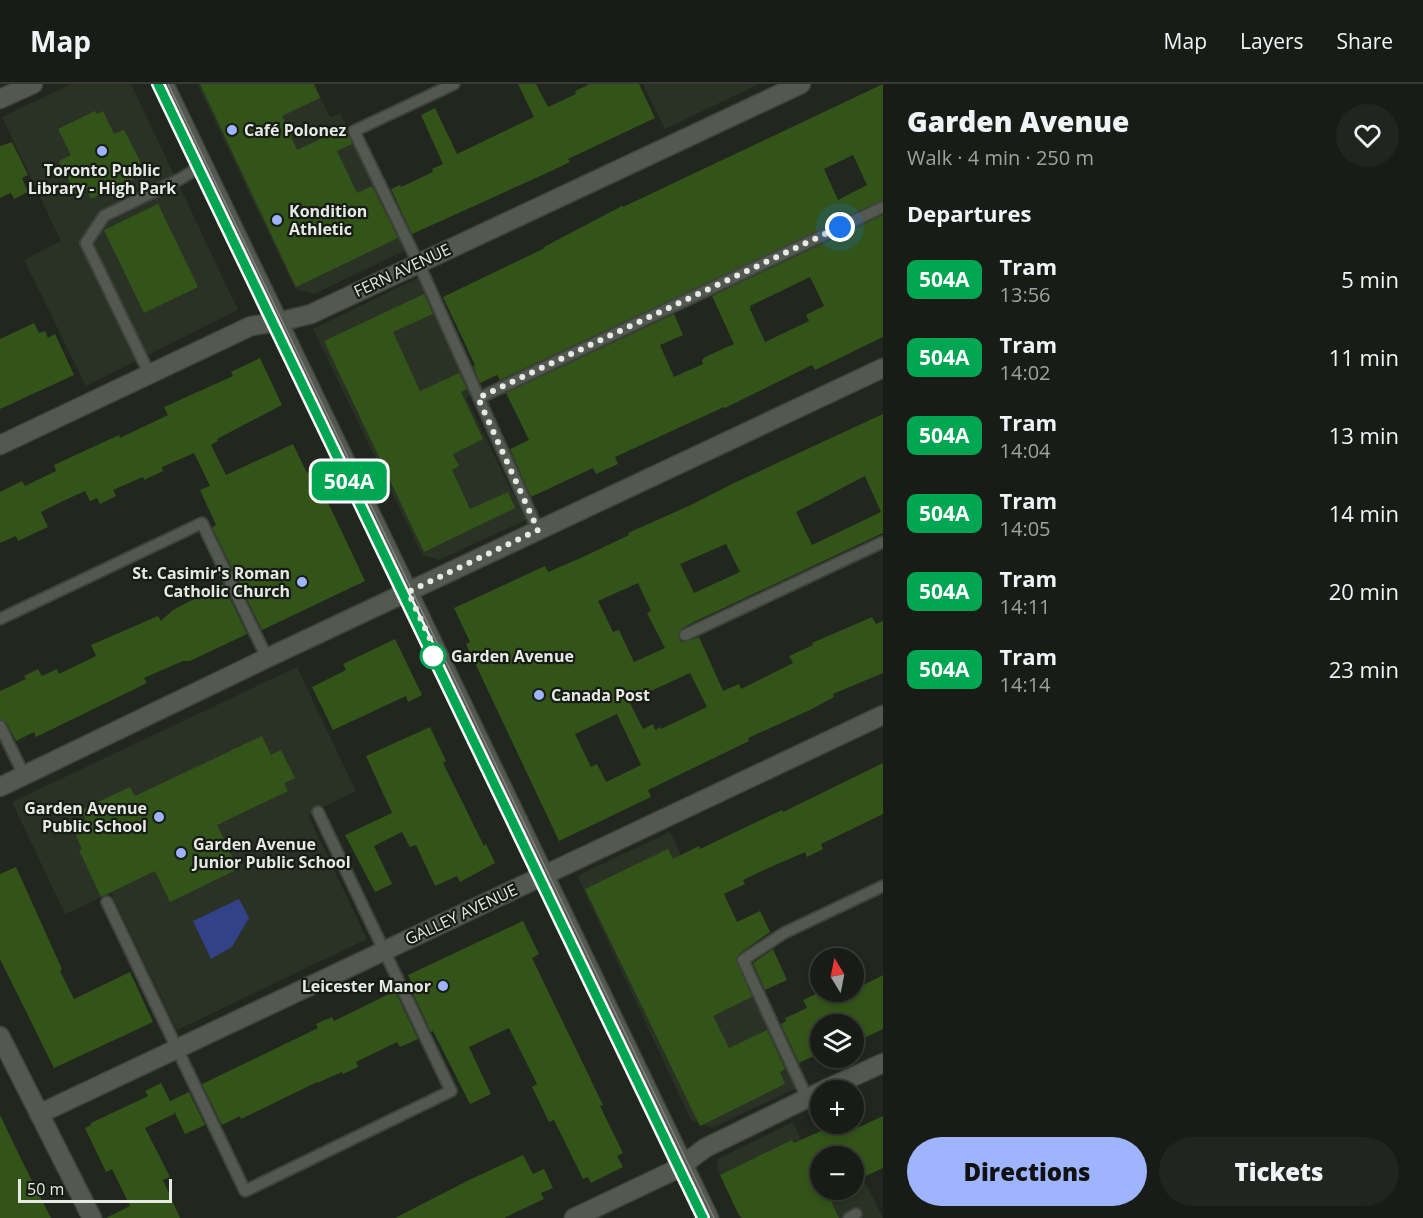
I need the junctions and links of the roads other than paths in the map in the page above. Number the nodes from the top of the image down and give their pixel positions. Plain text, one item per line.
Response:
1 (33, 84) edge
2 (164, 84) edge
3 (454, 84) edge
4 (801, 84) edge
5 (0, 99) edge
6 (203, 165) junction
7 (883, 207) edge
8 (417, 262) junction
9 (278, 322) junction
10 (883, 368) edge
11 (149, 373) junction
12 (478, 398) junction
13 (0, 445) edge
14 (538, 530) junction
15 (883, 542) edge
16 (408, 592) junction
17 (0, 619) edge
18 (685, 635) dead end
19 (267, 658) junction
20 (883, 715) edge
21 (0, 726) edge
22 (24, 775) junction
23 (0, 787) edge
24 (318, 812) dead end
25 (543, 875) junction
26 (883, 886) edge
27 (107, 902) dead end
28 (383, 950) junction
29 (0, 1036) edge
30 (177, 1048) junction
31 (883, 1063) edge
32 (847, 1080) edge
33 (810, 1081) edge
34 (810, 1097) edge
35 (39, 1114) junction
36 (683, 1165) junction
37 (92, 1218) edge
38 (574, 1218) edge
39 (708, 1218) edge

1 - 5 street
2 - 6 street
3 - 8 lane
4 - 8 street, FERN AVENUE
6 - 9 street
6 - 11 lane
7 - 12 lane
8 - 9 street, FERN AVENUE
8 - 12 lane
9 - 11 street, FERN AVENUE
9 - 16 street
10 - 14 street
11 - 13 street, FERN AVENUE
12 - 14 lane
14 - 16 street
15 - 18 lane
16 - 19 street
16 - 25 street
17 - 19 lane
19 - 22 street
20 - 25 street, GALLEY AVENUE
21 - 22 lane
22 - 23 street
24 - 28 lane
25 - 28 street, GALLEY AVENUE
25 - 36 street
26 - 33 lane
27 - 30 lane
28 - 30 street, GALLEY AVENUE
28 - 30 lane
29 - 35 street
30 - 35 street, GALLEY AVENUE
31 - 32 street
34 - 36 street
35 - 37 street
36 - 38 street
36 - 39 street

